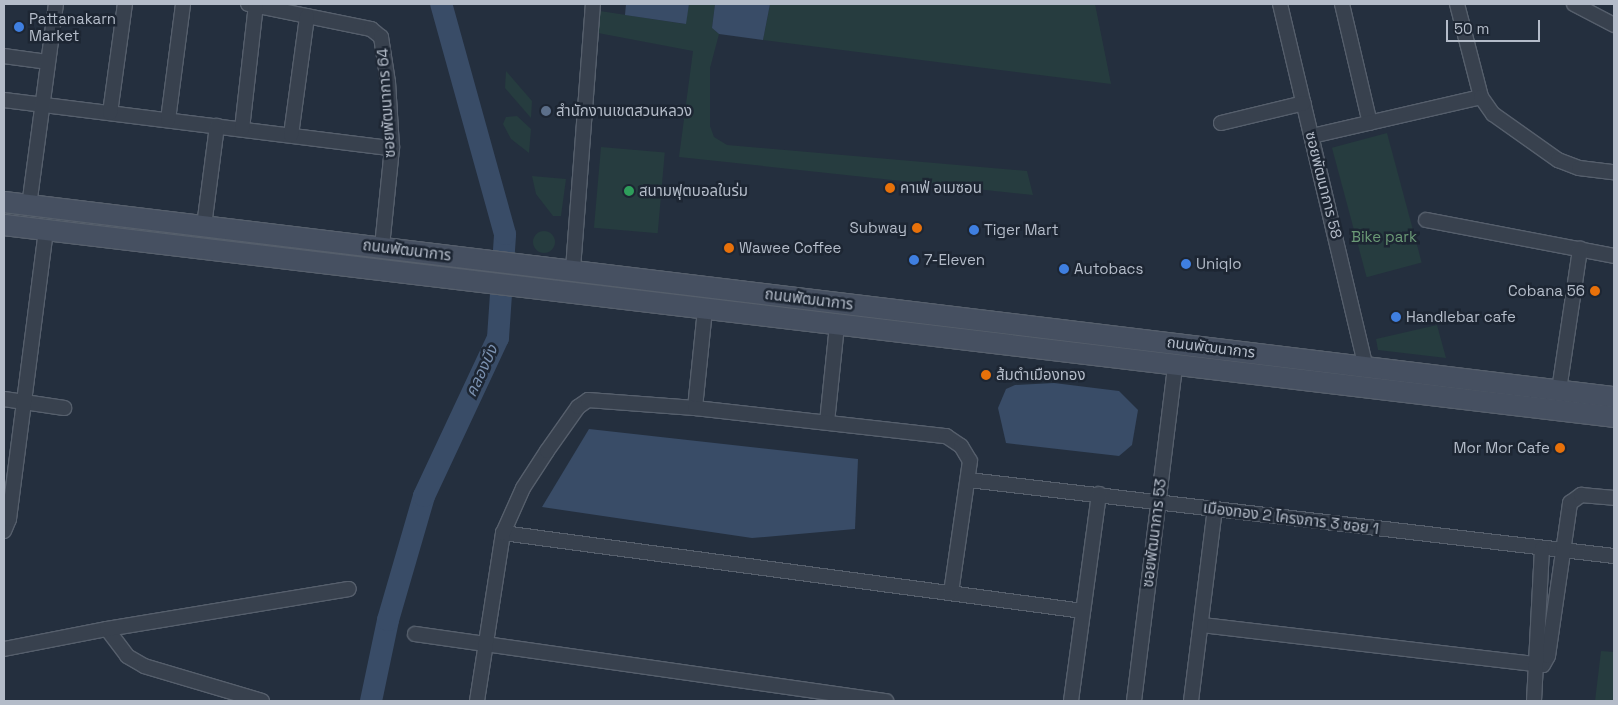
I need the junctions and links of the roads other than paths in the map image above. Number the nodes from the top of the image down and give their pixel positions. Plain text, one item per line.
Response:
1 (56, 4) edge
2 (125, 4) edge
3 (184, 4) edge
4 (593, 4) edge
5 (1280, 4) edge
6 (1342, 4) edge
7 (1457, 4) edge
8 (1574, 4) edge
9 (252, 5) edge
10 (307, 16) junction
11 (1614, 25) edge
12 (4, 56) edge
13 (48, 62) junction
14 (1481, 96) junction
15 (4, 100) edge
16 (1304, 103) junction
17 (42, 105) junction
18 (110, 113) junction
19 (168, 120) junction
20 (1221, 123) dead end
21 (1370, 123) junction
22 (217, 126) junction
23 (242, 129) junction
24 (291, 135) junction
25 (1312, 136) junction
26 (392, 148) junction
27 (1614, 172) edge
28 (4, 202) edge
29 (29, 206) junction
30 (1426, 220) dead end
31 (4, 225) edge
32 (204, 226) junction
33 (25, 228) junction
34 (46, 230) junction
35 (382, 247) junction
36 (1580, 249) junction
37 (1614, 256) edge
38 (573, 270) junction
39 (773, 294) junction
40 (705, 309) junction
41 (769, 317) junction
42 (837, 325) junction
43 (1170, 342) junction
44 (1176, 366) junction
45 (1366, 367) junction
46 (1363, 388) junction
47 (1560, 390) junction
48 (1614, 397) edge
49 (4, 399) edge
50 (22, 401) junction
51 (64, 408) dead end
52 (695, 408) junction
53 (1614, 417) edge
54 (827, 422) junction
55 (969, 480) junction
56 (1099, 494) junction
57 (1614, 498) edge
58 (1158, 502) junction
59 (1215, 508) junction
60 (4, 531) edge
61 (503, 533) junction
62 (1542, 548) junction
63 (1563, 549) junction
64 (1614, 556) edge
65 (349, 588) dead end
66 (951, 593) junction
67 (1083, 611) junction
68 (1202, 625) junction
69 (107, 628) junction
70 (415, 634) dead end
71 (484, 644) junction
72 (4, 649) edge
73 (1535, 664) junction
74 (262, 701) edge
75 (477, 701) edge
76 (886, 701) edge
77 (1071, 701) edge
78 (1134, 701) edge
79 (1191, 701) edge
80 (1534, 701) edge

1 - 13 street
2 - 18 street
3 - 19 street
4 - 38 street
5 - 16 street, ซอยพัฒนาการ 58
6 - 21 street
7 - 14 street
8 - 11 street
9 - 10 street, ซอยพัฒนาการ 64
9 - 23 street
10 - 24 street
10 - 26 street, ซอยพัฒนาการ 64
12 - 13 street
13 - 17 street
14 - 21 street
14 - 27 street
15 - 17 street
16 - 20 street
16 - 25 street, ซอยพัฒนาการ 58
17 - 18 street
17 - 29 street
18 - 19 street
19 - 22 street
21 - 25 street
22 - 23 street
22 - 32 street
23 - 24 street
24 - 26 street
25 - 45 street, ซอยพัฒนาการ 58
26 - 35 street, ซอยพัฒนาการ 64
28 - 29 main road, ถนนพัฒนาการ
29 - 32 main road, ถนนพัฒนาการ
29 - 33 main road
30 - 36 street
31 - 33 main road, ถนนพัฒนาการ
32 - 35 main road, ถนนพัฒนาการ
33 - 34 main road, ถนนพัฒนาการ
34 - 40 main road, ถนนพัฒนาการ
34 - 50 street
35 - 38 main road, ถนนพัฒนาการ
36 - 37 street
36 - 47 street
38 - 39 main road, ถนนพัฒนาการ
39 - 41 main road
39 - 43 main road, ถนนพัฒนาการ
40 - 41 main road, ถนนพัฒนาการ
40 - 52 street
41 - 42 main road, ถนนพัฒนาการ
42 - 44 main road, ถนนพัฒนาการ
42 - 54 street
43 - 44 main road
43 - 45 main road, ถนนพัฒนาการ
44 - 46 main road, ถนนพัฒนาการ
44 - 58 street, ซอยพัฒนาการ 53
45 - 46 main road
45 - 47 main road, ถนนพัฒนาการ
46 - 53 main road, ถนนพัฒนาการ
47 - 48 main road, ถนนพัฒนาการ
49 - 50 street
50 - 51 street
50 - 60 street
52 - 54 street
52 - 61 street
54 - 55 street
55 - 56 street, เมืองทอง 2 โครงการ 3 ซอย 1
55 - 66 street
56 - 58 street, เมืองทอง 2 โครงการ 3 ซอย 1
56 - 67 street
57 - 63 street
58 - 59 street, เมืองทอง 2 โครงการ 3 ซอย 1
58 - 78 street, ซอยพัฒนาการ 53
59 - 62 street, เมืองทอง 2 โครงการ 3 ซอย 1
59 - 68 street
61 - 66 street
61 - 71 street
62 - 63 street, เมืองทอง 2 โครงการ 3 ซอย 1
62 - 73 street
63 - 64 street, เมืองทอง 2 โครงการ 3 ซอย 1
63 - 73 street
65 - 69 street
66 - 67 street
67 - 77 street
68 - 73 street
68 - 79 street
69 - 72 street
69 - 74 street
70 - 71 street
71 - 75 street
71 - 76 street
73 - 80 street

